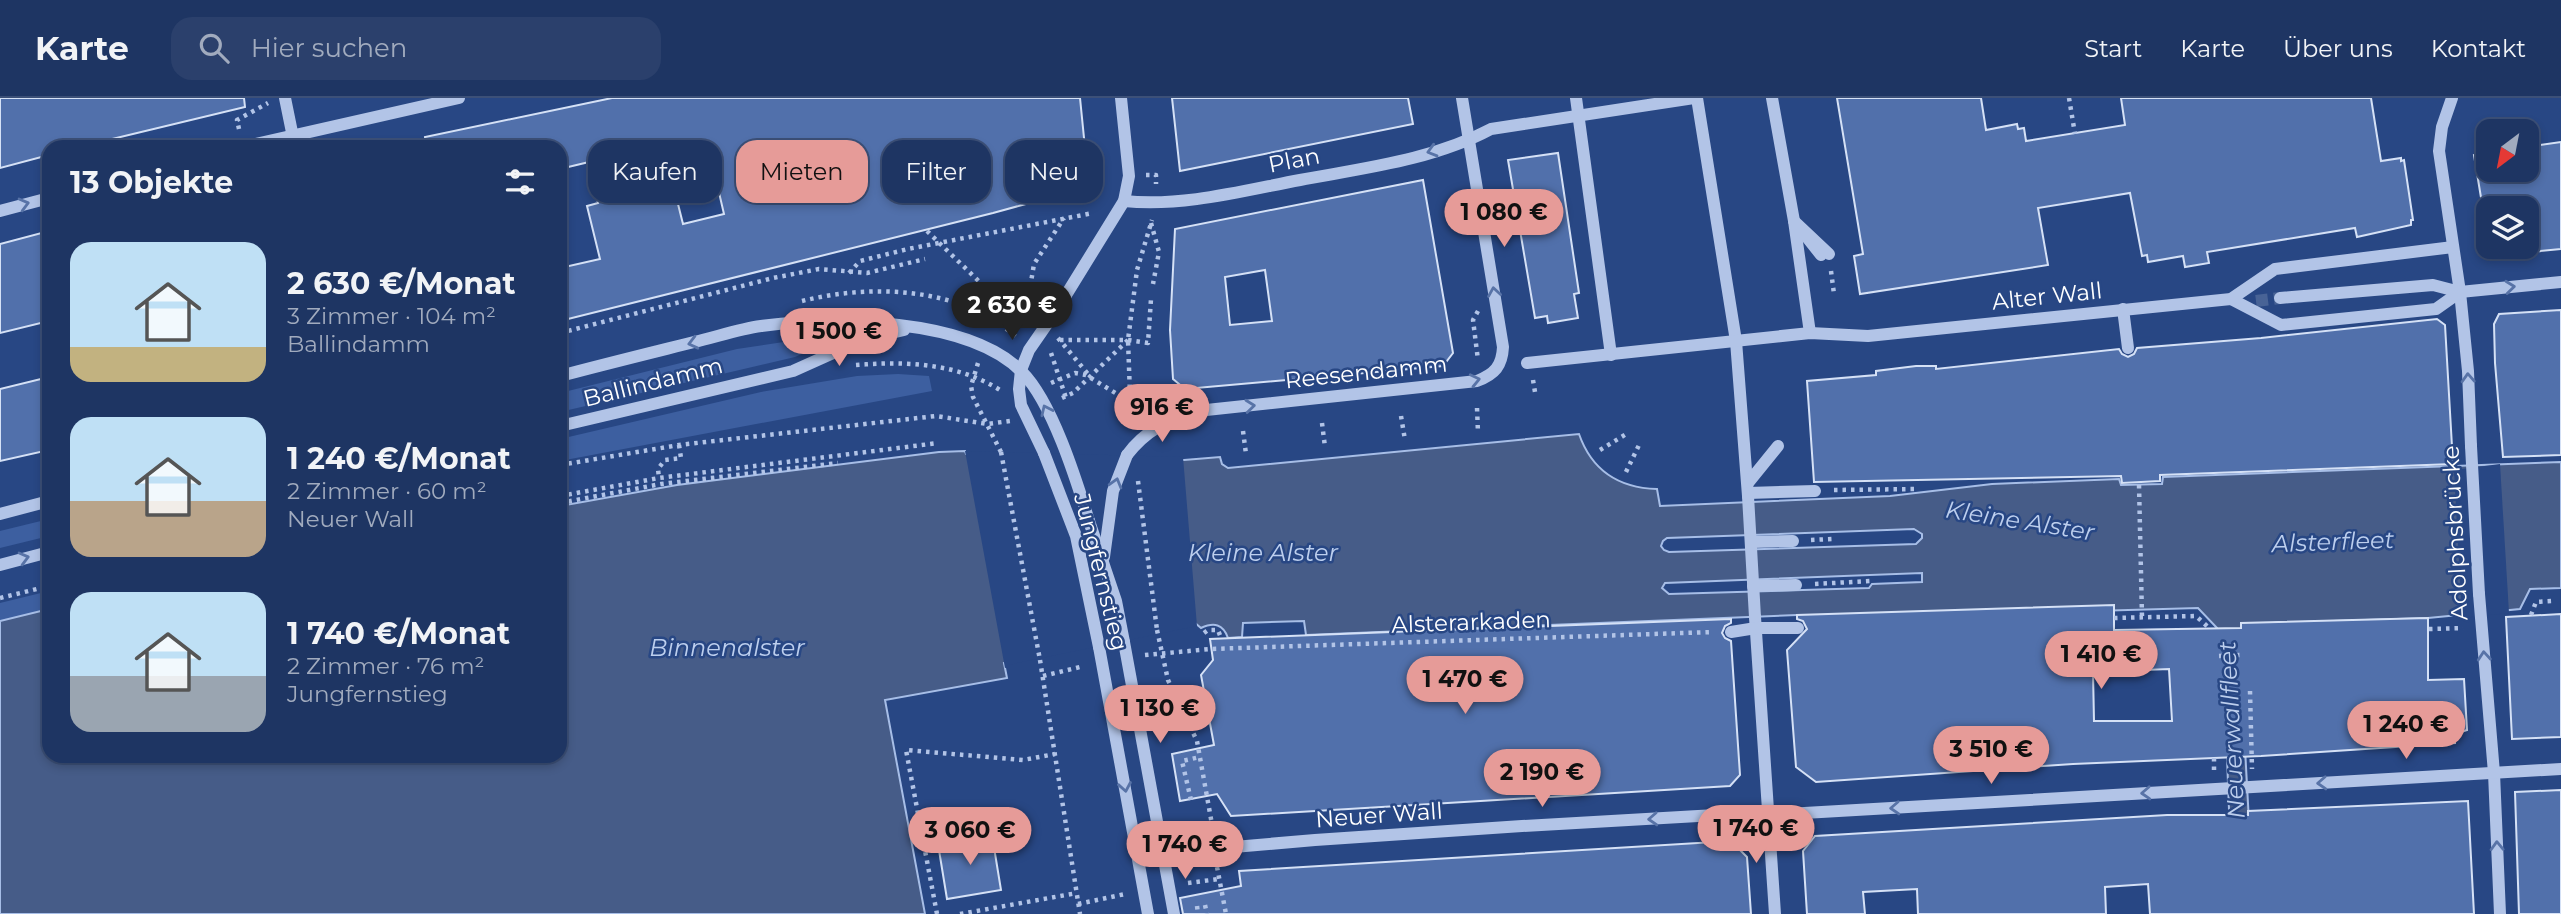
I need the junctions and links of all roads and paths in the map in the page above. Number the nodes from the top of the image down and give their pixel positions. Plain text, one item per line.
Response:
1 (459, 98) edge
2 (1121, 98) edge
3 (1462, 98) edge
4 (1576, 98) edge
5 (1696, 98) edge
6 (1772, 98) edge
7 (2069, 98) edge
8 (2452, 98) edge
9 (285, 99) edge
10 (1579, 116) junction
11 (2075, 134) dead end
12 (242, 140) edge
13 (294, 140) edge
14 (298, 140) edge
15 (1469, 140) junction
16 (1129, 176) junction
17 (42, 200) edge
18 (1124, 201) junction
19 (1156, 203) junction
20 (0, 211) edge
21 (1093, 213) dead end
22 (1064, 218) junction
23 (1794, 221) junction
24 (1151, 222) junction
25 (927, 231) dead end
26 (941, 242) junction
27 (2453, 247) junction
28 (1825, 255) dead end
29 (925, 259) dead end
30 (848, 273) junction
31 (2561, 282) edge
32 (1153, 284) dead end
33 (1142, 291) dead end
34 (1134, 292) junction
35 (2460, 292) junction
36 (1151, 299) dead end
37 (2231, 299) junction
38 (2280, 299) tunnel mouth
39 (2123, 309) junction
40 (994, 312) dead end
41 (1026, 312) dead end
42 (1473, 320) dead end
43 (914, 329) junction
44 (567, 331) edge
45 (1810, 333) junction
46 (1060, 340) dead end
47 (1128, 340) junction
48 (1736, 341) junction
49 (982, 346) junction
50 (2128, 348) dead end
51 (1029, 350) junction
52 (1611, 355) junction
53 (1478, 361) dead end
54 (1527, 363) dead end
55 (854, 366) dead end
56 (1020, 370) junction
57 (567, 374) edge
58 (1091, 377) junction
59 (1050, 383) dead end
60 (971, 386) dead end
61 (1073, 393) dead end
62 (1020, 395) junction
63 (1476, 408) dead end
64 (1401, 416) dead end
65 (1014, 421) dead end
66 (1322, 423) dead end
67 (567, 424) edge
68 (987, 424) junction
69 (1243, 431) dead end
70 (1478, 433) dead end
71 (1628, 433) dead end
72 (1405, 440) dead end
73 (938, 443) dead end
74 (1640, 443) dead end
75 (679, 445) junction
76 (1778, 446) dead end
77 (1325, 447) dead end
78 (1601, 450) dead end
79 (1246, 454) dead end
80 (838, 463) dead end
81 (567, 464) edge
82 (1626, 472) dead end
83 (659, 478) junction
84 (1137, 478) dead end
85 (661, 484) junction
86 (2139, 485) dead end
87 (1919, 489) dead end
88 (1748, 491) junction
89 (1822, 491) joint
90 (567, 495) edge
91 (567, 502) edge
92 (42, 503) edge
93 (0, 514) edge
94 (1832, 539) dead end
95 (1818, 540) dead end
96 (1793, 541) dead end
97 (1751, 542) junction
98 (42, 554) edge
99 (1104, 561) junction
100 (0, 565) edge
101 (1870, 581) dead end
102 (1825, 583) dead end
103 (1796, 585) dead end
104 (1753, 586) junction
105 (42, 588) edge
106 (0, 598) edge
107 (2553, 601) dead end
108 (2531, 615) dead end
109 (2142, 617) junction
110 (2114, 618) dead end
111 (1755, 622) junction
112 (2208, 627) dead end
113 (1798, 628) dead end
114 (2481, 628) junction
115 (2429, 629) dead end
116 (1731, 632) joint
117 (1205, 633) dead end
118 (1221, 638) dead end
119 (1162, 652) junction
120 (2242, 655) dead end
121 (1136, 656) dead end
122 (2219, 656) dead end
123 (1073, 668) dead end
124 (1043, 676) junction
125 (2250, 691) dead end
126 (1055, 754) junction
127 (1200, 757) junction
128 (2561, 769) edge
129 (2494, 773) junction
130 (2252, 787) junction
131 (1191, 800) dead end
132 (1770, 815) junction
133 (1213, 835) dead end
134 (1164, 853) junction
135 (1186, 883) dead end
136 (1134, 892) dead end
137 (1077, 893) junction
138 (1078, 904) junction
139 (1205, 905) dead end
140 (1197, 906) dead end
141 (937, 914) edge
142 (960, 914) edge
143 (1080, 914) edge
144 (1148, 914) edge
145 (1174, 914) edge
146 (1199, 914) edge
147 (1207, 914) edge
148 (1226, 914) edge
149 (1775, 914) edge
150 (2500, 914) edge

1 - 14 street
2 - 16 street
3 - 15 street, Reesendamm
4 - 10 street
5 - 10 street, Plan
5 - 48 street
6 - 23 street
7 - 11 path
8 - 27 street, Adolphsbrücke
9 - 12 path
9 - 13 street
10 - 15 street, Plan
10 - 52 street
15 -> 19 street, Plan
99 -> 15 street, Reesendamm, bridge
16 - 18 street
16 - 19 path
20 -> 17 street
18 - 19 street, Plan
18 - 51 street, Jungfernstieg
19 - 24 path
21 - 22 path
22 - 26 path
22 - 41 path
23 - 28 street
23 - 45 street
24 - 32 path
24 - 34 path
25 - 26 path
26 - 30 path
26 - 40 path
27 - 35 street, Adolphsbrücke
27 - 37 street, Alter Wall
29 - 30 path
30 - 44 path
35 -> 31 street
33 - 34 path
34 - 47 path
35 - 37 street
35 - 38 street
114 -> 35 street, Adolphsbrücke, bridge
36 - 47 path
37 - 39 street, Alter Wall
39 - 45 street, Alter Wall
39 - 50 street
42 - 53 path
43 - 49 street, Ballindamm
43 -> 57 street, Ballindamm
43 - 67 street, Ballindamm
45 - 48 street, Alter Wall
46 - 47 path
47 - 58 path
47 - 58 path
48 - 52 street, Alter Wall
48 - 88 street
49 - 51 street, Ballindamm
49 - 56 street, Ballindamm
51 - 56 street, Jungfernstieg
52 - 54 street, Alter Wall
55 - 62 path
56 - 62 street, Jungfernstieg
99 -> 56 street, Jungfernstieg, bridge
58 - 59 path
58 - 61 path
60 - 68 path
62 -> 144 street, Jungfernstieg, bridge
63 - 70 path
64 - 72 path
65 - 68 path
66 - 77 path
68 - 75 path
68 - 124 path, bridge
69 - 79 path
71 - 78 path
73 - 83 path
74 - 82 path
75 - 81 path
75 - 83 path
76 - 88 street
80 - 85 path
83 - 85 path
83 - 90 path
84 - 119 path, bridge
85 - 91 path
86 - 109 path, bridge
87 - 89 path
88 - 89 street
88 - 97 street, bridge
92 - 93 street
94 - 95 path
96 - 97 street
97 - 104 street, bridge
100 -> 98 street
99 - 134 street, Jungfernstieg, bridge
101 - 102 path
103 - 104 street
104 - 111 street, bridge
105 - 106 path
107 - 108 path
109 - 110 path
109 - 112 path
111 - 113 street
111 - 116 street
111 - 132 street
114 - 115 path
129 -> 114 street, Adolphsbrücke
116 - 119 path, Alsterarkaden
117 - 118 path
119 - 121 path, Alsterarkaden
119 - 127 path
120 - 122 path
123 - 124 path
124 - 126 path
125 - 130 path
126 - 137 path
126 - 141 path
127 - 131 path
127 - 133 path
128 - 129 street, Neuer Wall
129 -> 130 street, Neuer Wall
150 -> 129 street, Adolphsbrücke
130 -> 132 street, Neuer Wall
132 -> 134 street, Neuer Wall
132 - 149 street
134 - 145 street, Jungfernstieg
135 - 148 path
136 - 138 path
137 - 138 path
137 - 142 path
138 - 143 path
139 - 147 path
140 - 146 path

